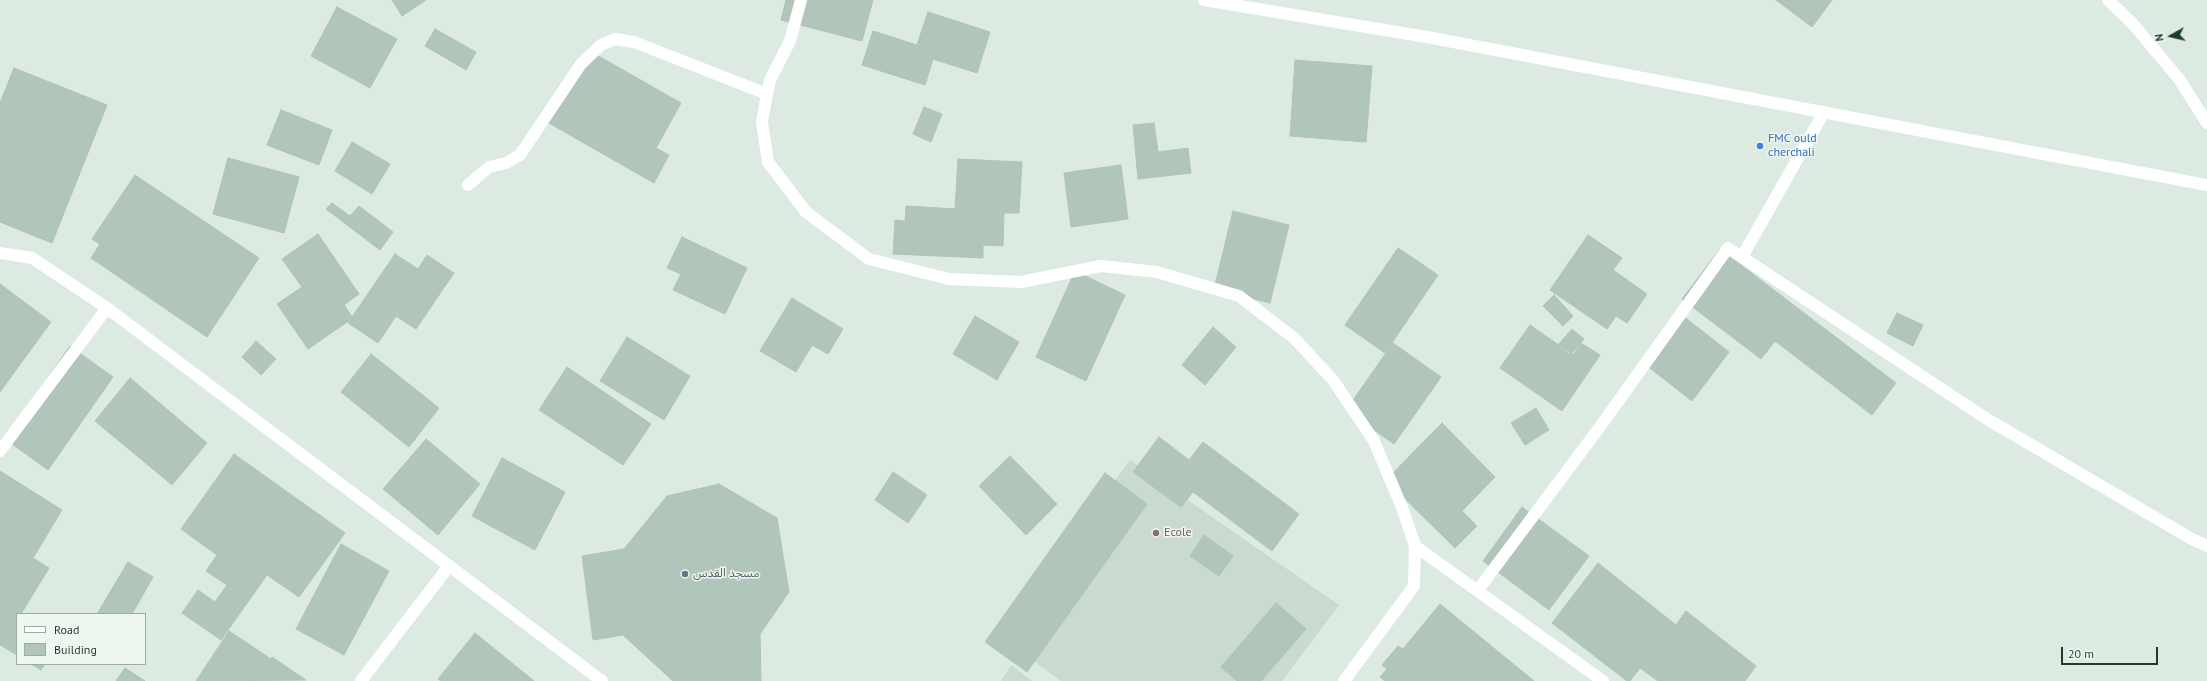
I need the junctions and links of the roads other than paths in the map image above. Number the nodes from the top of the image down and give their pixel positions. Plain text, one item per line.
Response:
1 (800, 0) edge
2 (1204, 0) edge
3 (2108, 0) edge
4 (767, 94) junction
5 (1824, 112) junction
6 (2207, 123) edge
7 (2207, 184) edge
8 (468, 185) dead end
9 (0, 253) edge
10 (1742, 257) junction
11 (107, 308) junction
12 (0, 452) edge
13 (1415, 546) junction
14 (2207, 546) edge
15 (450, 566) junction
16 (1478, 590) junction
17 (361, 681) edge
18 (602, 681) edge
19 (1344, 681) edge
20 (1603, 681) edge

1 - 4 street
2 - 5 street
3 - 6 street
4 - 8 street
4 - 13 street
5 - 7 street
5 - 10 street
9 - 11 street
10 - 14 street
10 - 16 street
11 - 12 street
11 - 15 street
13 - 16 street
13 - 19 street
15 - 17 street
15 - 18 street
16 - 20 street

